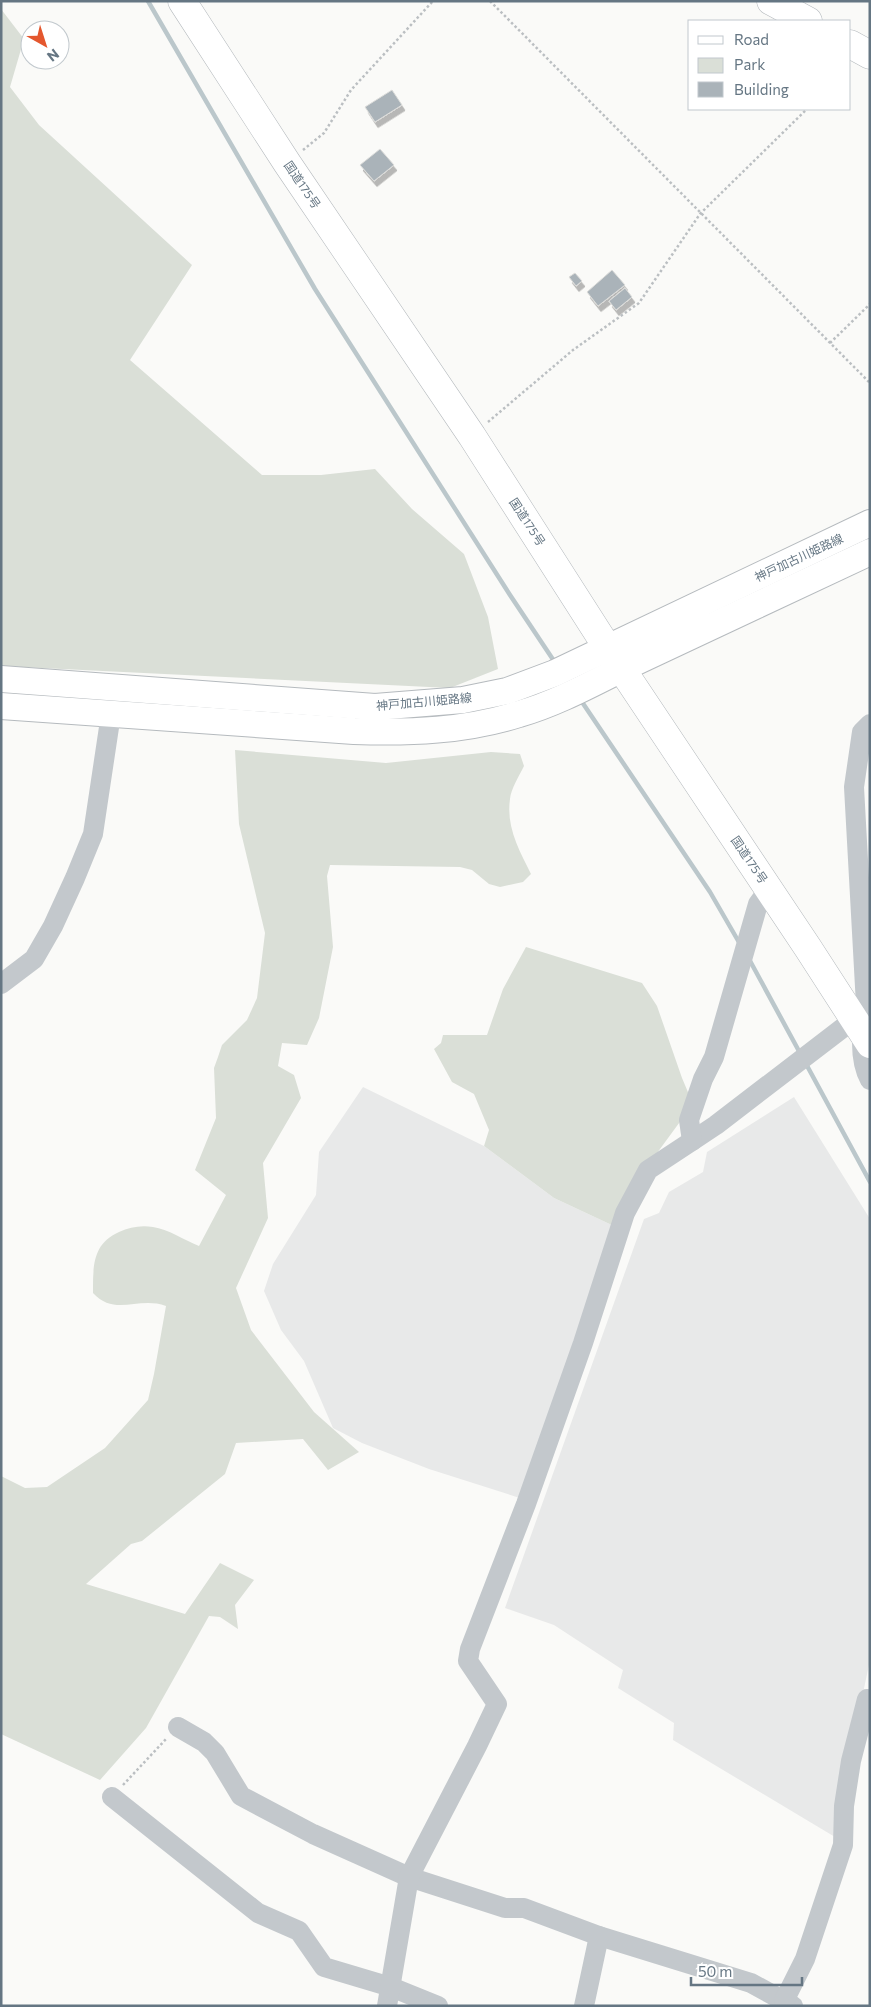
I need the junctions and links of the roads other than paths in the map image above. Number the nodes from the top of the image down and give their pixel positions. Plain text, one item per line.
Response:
1 (182, 1) edge
2 (771, 1) edge
3 (806, 20) edge
4 (851, 45) edge
5 (870, 55) edge
6 (870, 523) edge
7 (870, 552) edge
8 (614, 658) junction
9 (1, 679) edge
10 (1, 706) edge
11 (111, 714) junction
12 (870, 724) edge
13 (768, 889) junction
14 (1, 984) edge
15 (862, 1033) edge
16 (870, 1080) edge
17 (692, 1141) junction
18 (870, 1700) edge
19 (178, 1727) road end
20 (112, 1797) road end
21 (409, 1877) junction
22 (599, 1936) junction
23 (389, 1997) edge
24 (789, 2004) edge
25 (438, 2006) edge
26 (584, 2006) edge

1 - 8 highway, 国道175号
2 - 3 highway
4 - 5 highway
6 - 8 main road, 神戸加古川姫路線
7 - 8 main road, 神戸加古川姫路線
8 - 9 main road, 神戸加古川姫路線
8 - 11 main road, 神戸加古川姫路線
8 - 13 highway, 国道175号
10 - 11 main road, 神戸加古川姫路線
11 - 14 street
12 - 15 street
13 - 15 highway, 国道175号
13 - 17 street
15 - 16 street
15 - 17 street
17 - 21 street
18 - 24 street
19 - 21 street
20 - 23 street
21 - 22 street
21 - 23 street
22 - 24 street
22 - 26 street
23 - 25 street

